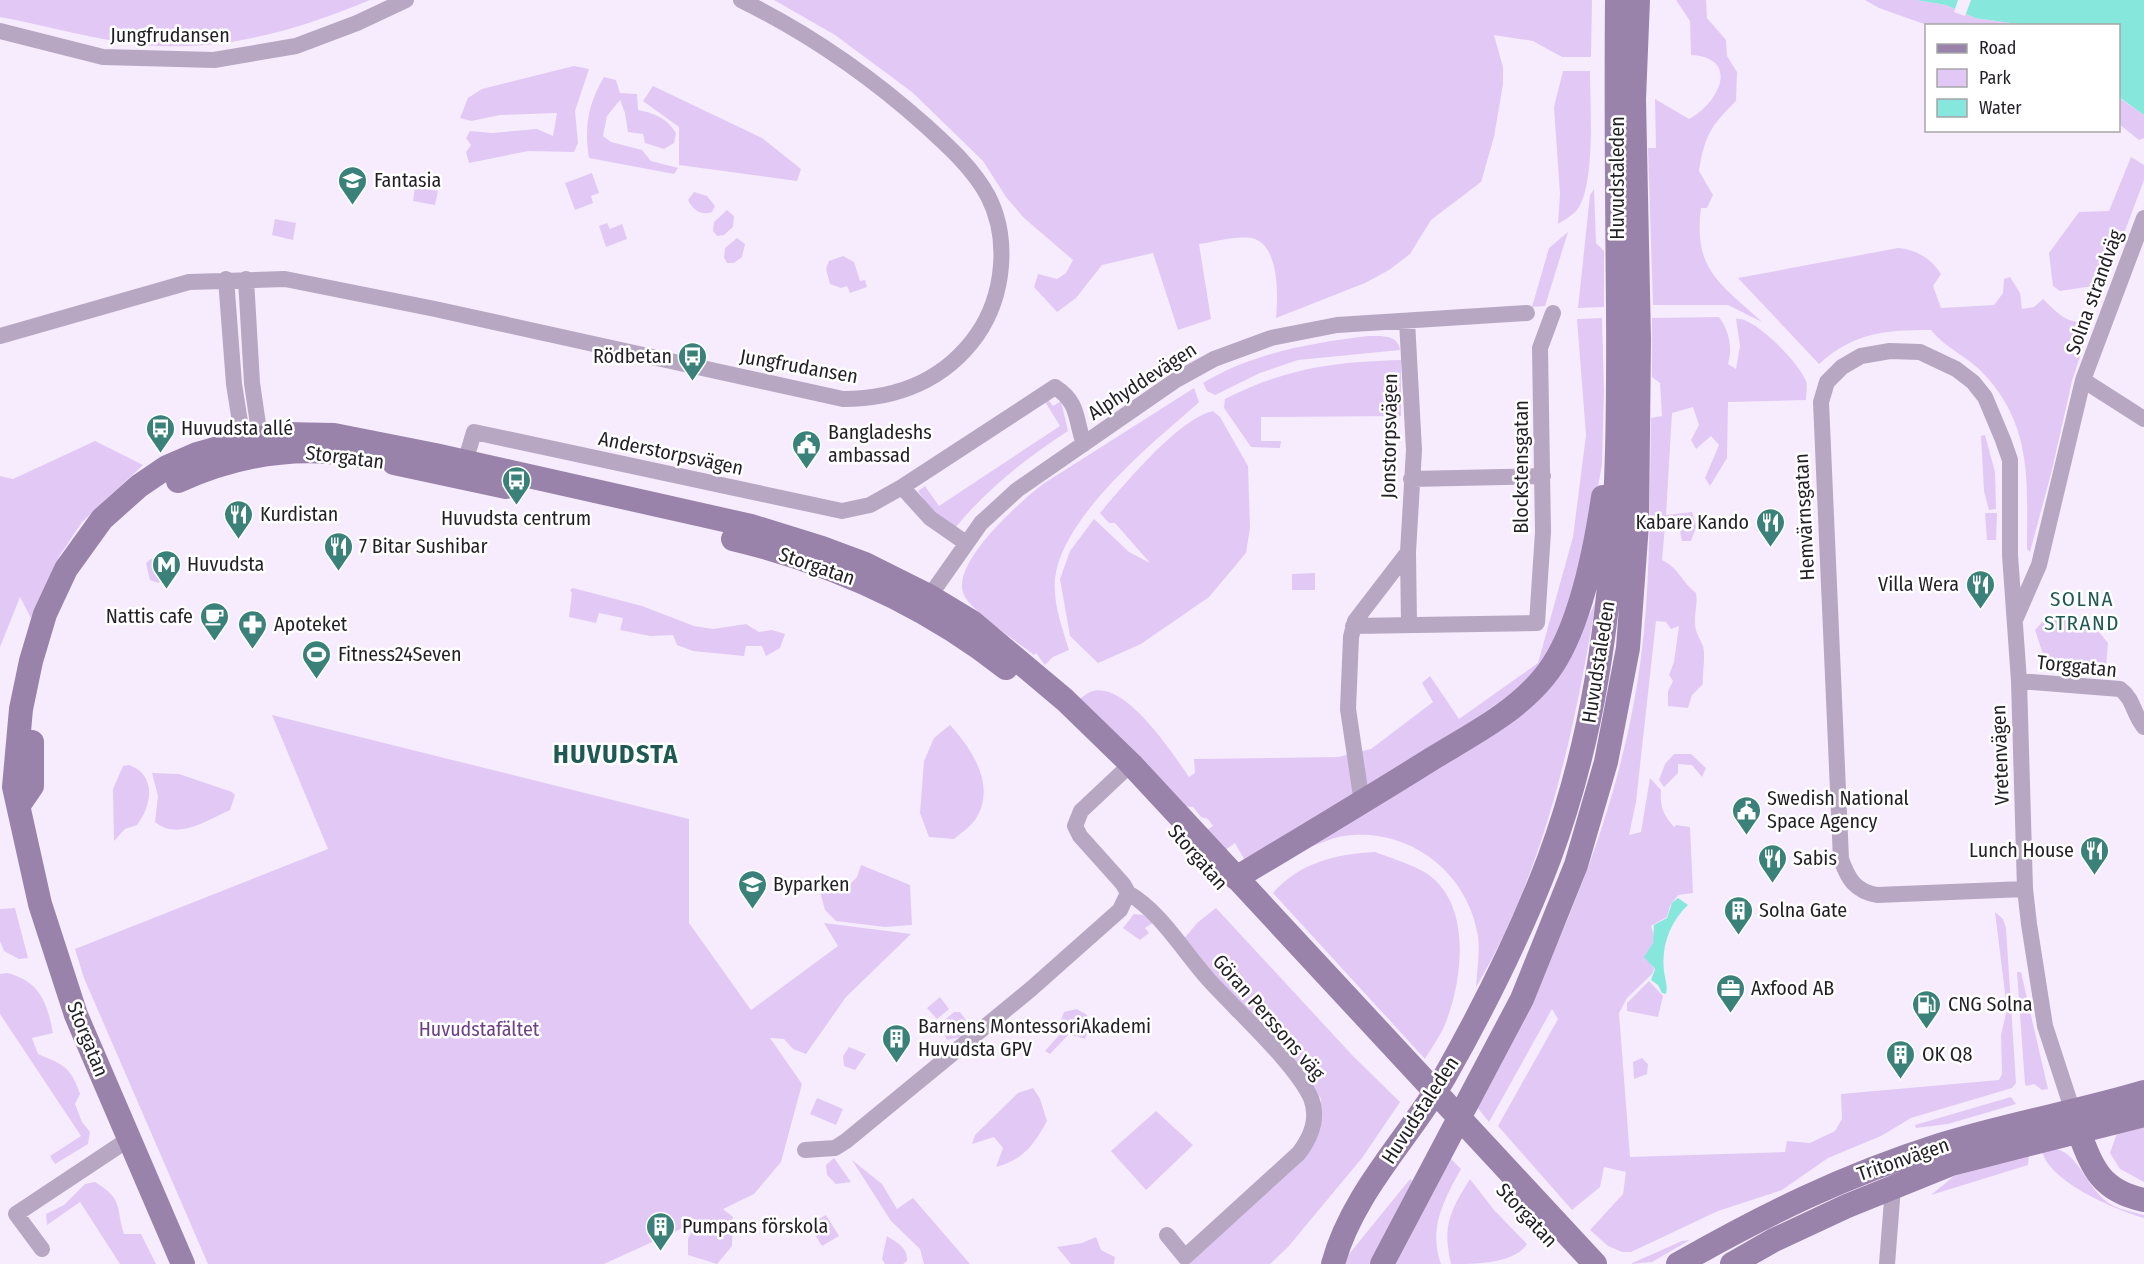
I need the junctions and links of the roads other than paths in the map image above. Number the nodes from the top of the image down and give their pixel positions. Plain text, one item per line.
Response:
1 (406, 0) edge
2 (741, 0) edge
3 (1617, 0) edge
4 (1638, 0) edge
5 (0, 31) edge
6 (1625, 99) junction
7 (2144, 218) edge
8 (226, 279) junction
9 (246, 279) junction
10 (1527, 313) dead end
11 (1552, 313) dead end
12 (1407, 321) junction
13 (0, 336) edge
14 (2083, 380) junction
15 (1618, 391) junction
16 (2144, 419) edge
17 (1084, 444) junction
18 (253, 447) junction
19 (462, 470) junction
20 (1543, 476) junction
21 (1411, 479) junction
22 (902, 487) junction
23 (966, 543) junction
24 (1408, 552) junction
25 (925, 603) junction
26 (2014, 621) junction
27 (1409, 625) junction
28 (1353, 627) junction
29 (2019, 681) junction
30 (2144, 686) edge
31 (2131, 697) junction
32 (21, 708) junction
33 (2144, 727) edge
34 (1126, 768) junction
35 (0, 777) edge
36 (1362, 803) junction
37 (9, 805) edge
38 (1236, 878) junction
39 (2025, 889) junction
40 (1128, 893) junction
41 (2144, 1092) edge
42 (2144, 1115) edge
43 (2076, 1121) junction
44 (129, 1139) junction
45 (805, 1150) dead end
46 (1893, 1187) junction
47 (2144, 1200) edge
48 (1167, 1235) dead end
49 (1720, 1240) junction
50 (42, 1249) dead end
51 (1591, 1263) edge
52 (183, 1264) edge
53 (1333, 1264) edge
54 (1382, 1264) edge
55 (1658, 1264) edge
56 (1678, 1264) edge
57 (1732, 1264) edge
58 (1887, 1264) edge

1 - 5 street, Jungfrudansen
2 - 9 street, Jungfrudansen
3 - 6 street, Huvudstaleden
4 - 6 street
6 - 15 street, Huvudstaleden
6 - 54 street, Huvudstaleden
7 - 14 street, Solna strandväg
8 - 9 street, Jungfrudansen
8 - 13 street, Jungfrudansen
8 - 18 street
9 - 18 street
10 - 12 street, Alphyddevägen
11 - 20 street, Blockstensgatan
12 - 17 street, Alphyddevägen
12 - 21 street, Jonstorpsvägen
14 - 16 street, Solna strandväg
14 - 26 street, Vretenvägen
15 - 36 street
15 - 53 street, Huvudstaleden
17 - 22 street, Anderstorpsvägen
17 - 23 street, Alphyddevägen
18 - 19 street, Storgatan
18 - 32 street, Storgatan
18 - 37 street, Storgatan
19 - 22 street, Anderstorpsvägen
19 - 25 street, Storgatan
20 - 21 street
20 - 27 street, Blockstensgatan
21 - 24 street, Jonstorpsvägen
22 - 23 street
23 - 25 street, Alphyddevägen
24 - 27 street, Jonstorpsvägen
24 - 28 street
25 - 34 street, Storgatan
26 - 29 street, Vretenvägen
26 - 39 street, Hemvärnsgatan
27 - 28 street
28 - 36 street
29 - 31 street, Torggatan
29 - 39 street, Vretenvägen
30 - 31 street
31 - 33 street, Torggatan
32 - 35 street, Storgatan
32 - 37 street, Storgatan
34 - 38 street, Storgatan
34 - 40 street, Göran Perssons väg
34 - 51 street, Storgatan
36 - 38 street
37 - 44 street, Storgatan
38 - 51 street, Storgatan
39 - 43 street, Vretenvägen
40 - 45 street
40 - 48 street, Göran Perssons väg
41 - 43 street, Tritonvägen
42 - 43 street, Tritonvägen
43 - 46 street, Tritonvägen
43 - 47 street
43 - 49 street, Tritonvägen
44 - 50 street
44 - 52 street, Storgatan
46 - 57 street, Tritonvägen
46 - 58 street
49 - 55 street
49 - 56 street, Tritonvägen

